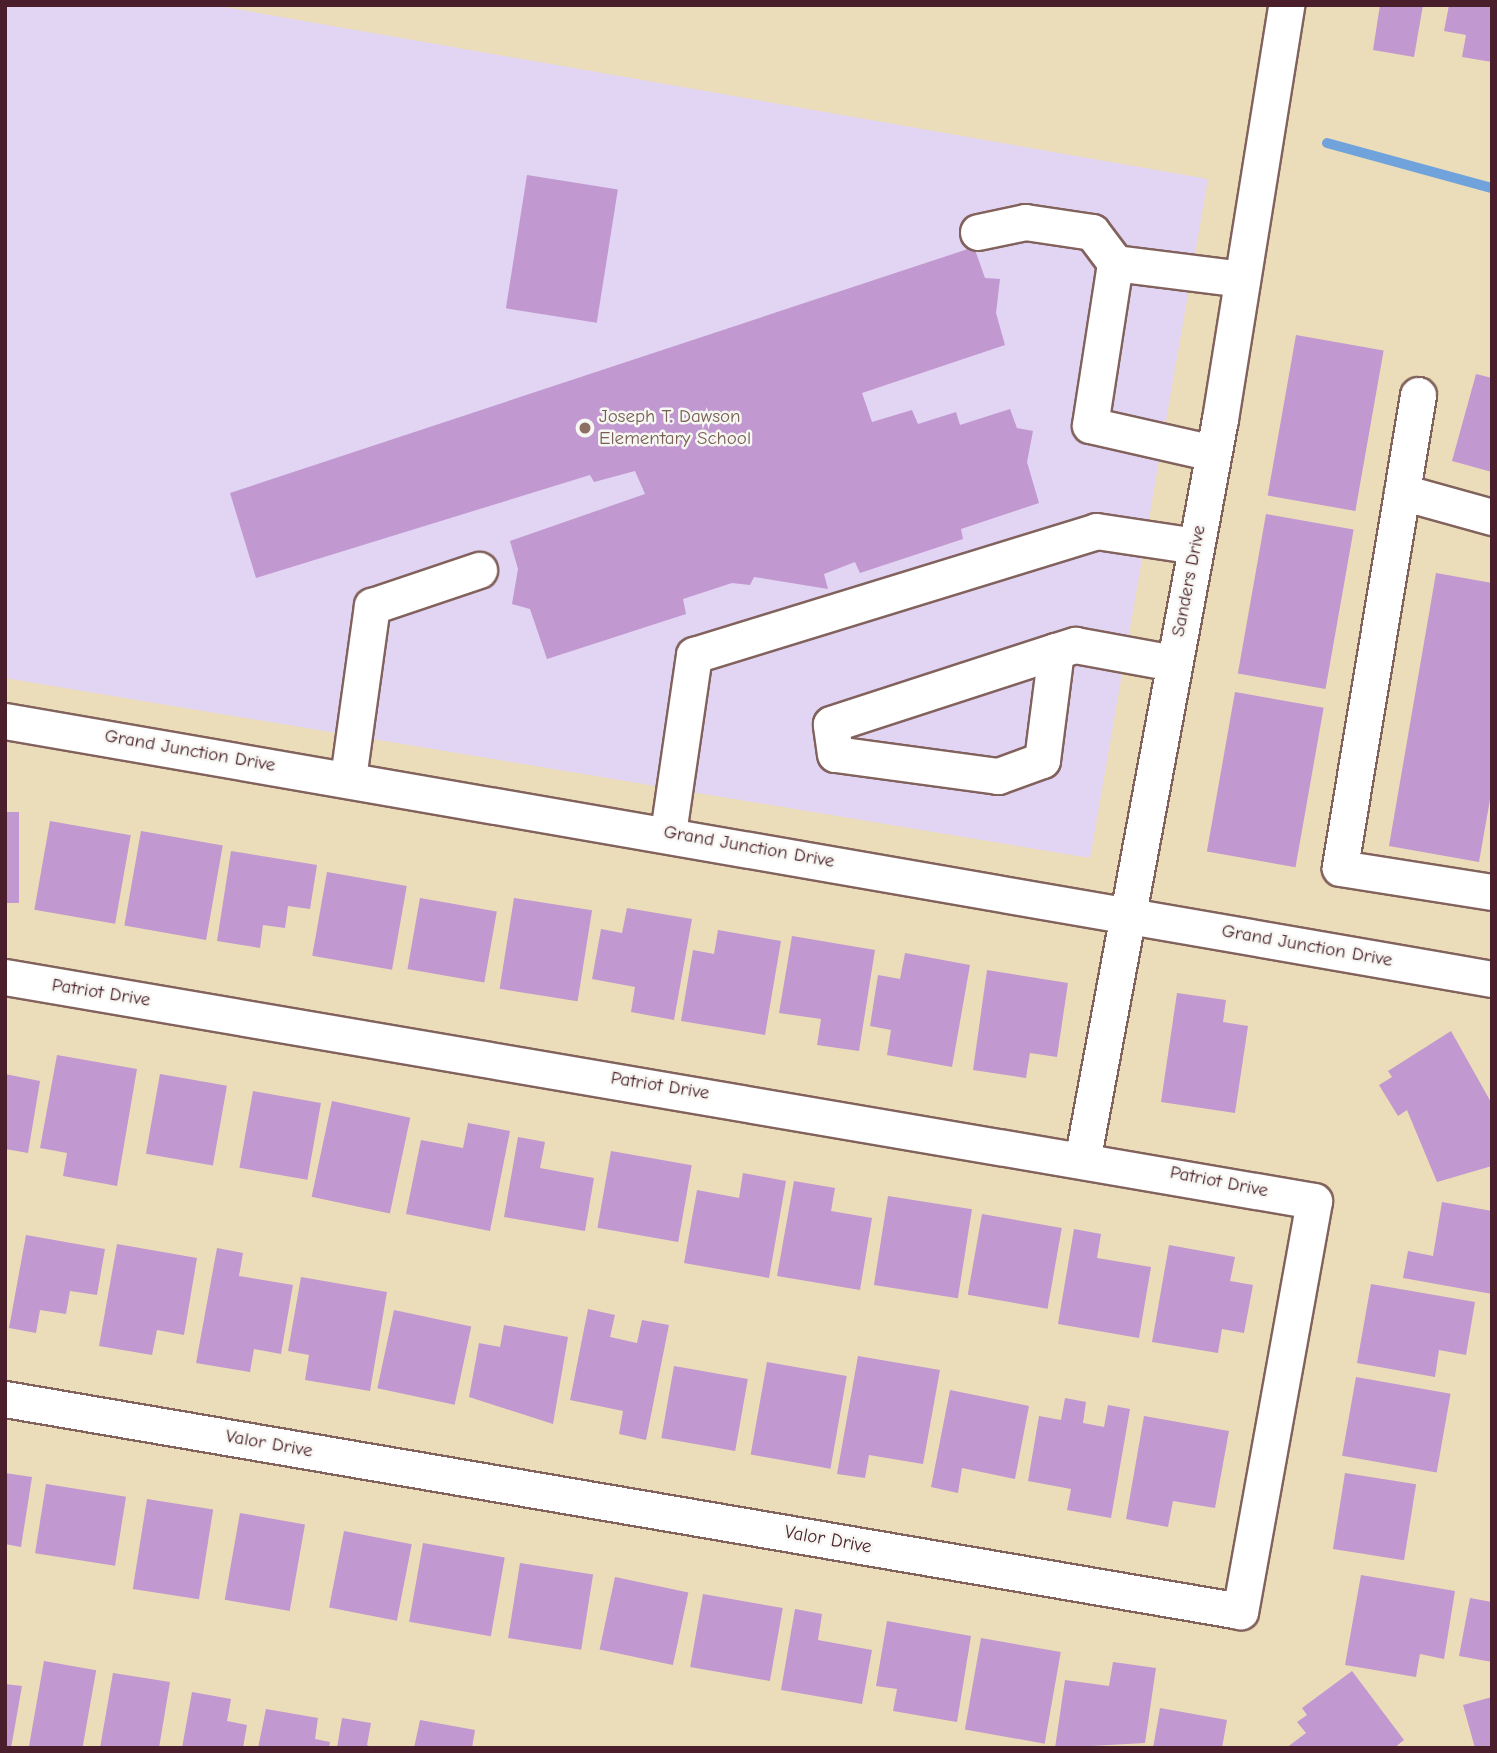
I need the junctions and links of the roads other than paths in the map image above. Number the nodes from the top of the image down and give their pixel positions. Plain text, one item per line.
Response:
1 (1286, 5) edge
2 (978, 232) dead end
3 (1115, 263) junction
4 (1242, 279) junction
5 (1418, 395) dead end
6 (1213, 453) junction
7 (1402, 492) junction
8 (1492, 517) edge
9 (1196, 546) junction
10 (479, 570) dead end
11 (1056, 651) junction
12 (1173, 663) junction
13 (5, 721) edge
14 (348, 778) junction
15 (668, 833) junction
16 (1492, 892) edge
17 (1125, 912) junction
18 (5, 977) edge
19 (1492, 979) edge
20 (1083, 1156) junction
21 (1314, 1201) joint
22 (5, 1399) edge

1 - 4 street, Sanders Drive
2 - 3 street
3 - 4 street
3 - 6 street
4 - 6 street, Sanders Drive
5 - 7 street
6 - 9 street, Sanders Drive
7 - 8 street
7 - 16 street
9 - 12 street, Sanders Drive
9 - 15 street
10 - 14 street
11 - 11 street
11 - 12 street
12 - 17 street, Sanders Drive
13 - 14 street, Grand Junction Drive
14 - 15 street, Grand Junction Drive
15 - 17 street, Grand Junction Drive
17 - 19 street, Grand Junction Drive
17 - 20 street, Sanders Drive
18 - 20 street, Patriot Drive
20 - 21 street, Patriot Drive
21 - 22 street, Valor Drive

